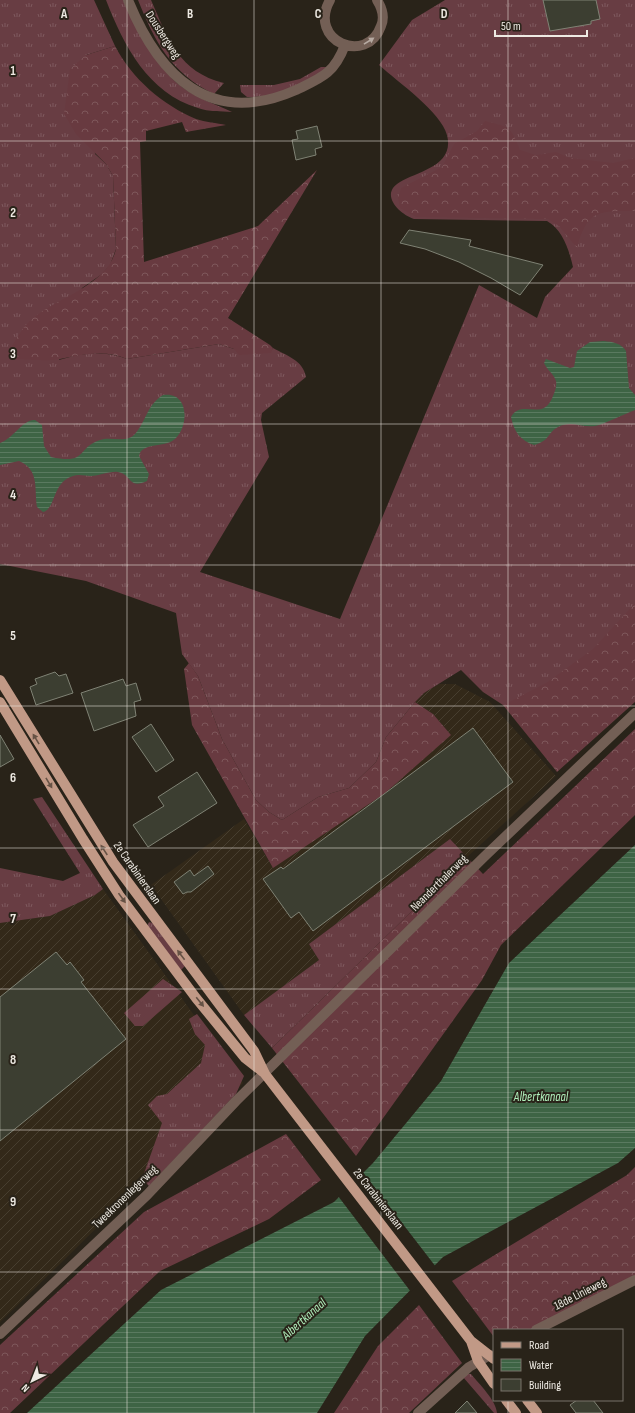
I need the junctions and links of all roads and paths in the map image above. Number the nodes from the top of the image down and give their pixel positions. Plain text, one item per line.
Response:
1 (128, 0) edge
2 (330, 0) edge
3 (377, 0) edge
4 (345, 45) junction
5 (0, 680) edge
6 (0, 702) edge
7 (635, 713) edge
8 (265, 1074) junction
9 (635, 1280) edge
10 (538, 1329) edge
11 (0, 1334) edge
12 (471, 1341) junction
13 (492, 1357) edge
14 (478, 1361) junction
15 (493, 1383) edge
16 (507, 1401) edge
17 (528, 1401) edge
18 (418, 1413) edge
19 (516, 1413) edge
20 (537, 1413) edge

1 - 4 street, Dousbergweg
2 - 4 street
4 -> 3 street
8 -> 5 main road, 2e Carabinierslaan
6 -> 8 main road, 2e Carabinierslaan
7 - 8 street, Neanderthalerweg
8 - 11 street, Tweekronenlegerweg
8 - 12 main road, 2e Carabinierslaan
9 - 10 street, 18de Linieweg
12 - 13 main road, 2e Carabinierslaan
12 - 14 main road, 2e Carabinierslaan
13 - 14 street
14 - 15 main road, 2e Carabinierslaan
14 - 18 street
16 - 19 main road
17 - 20 main road

